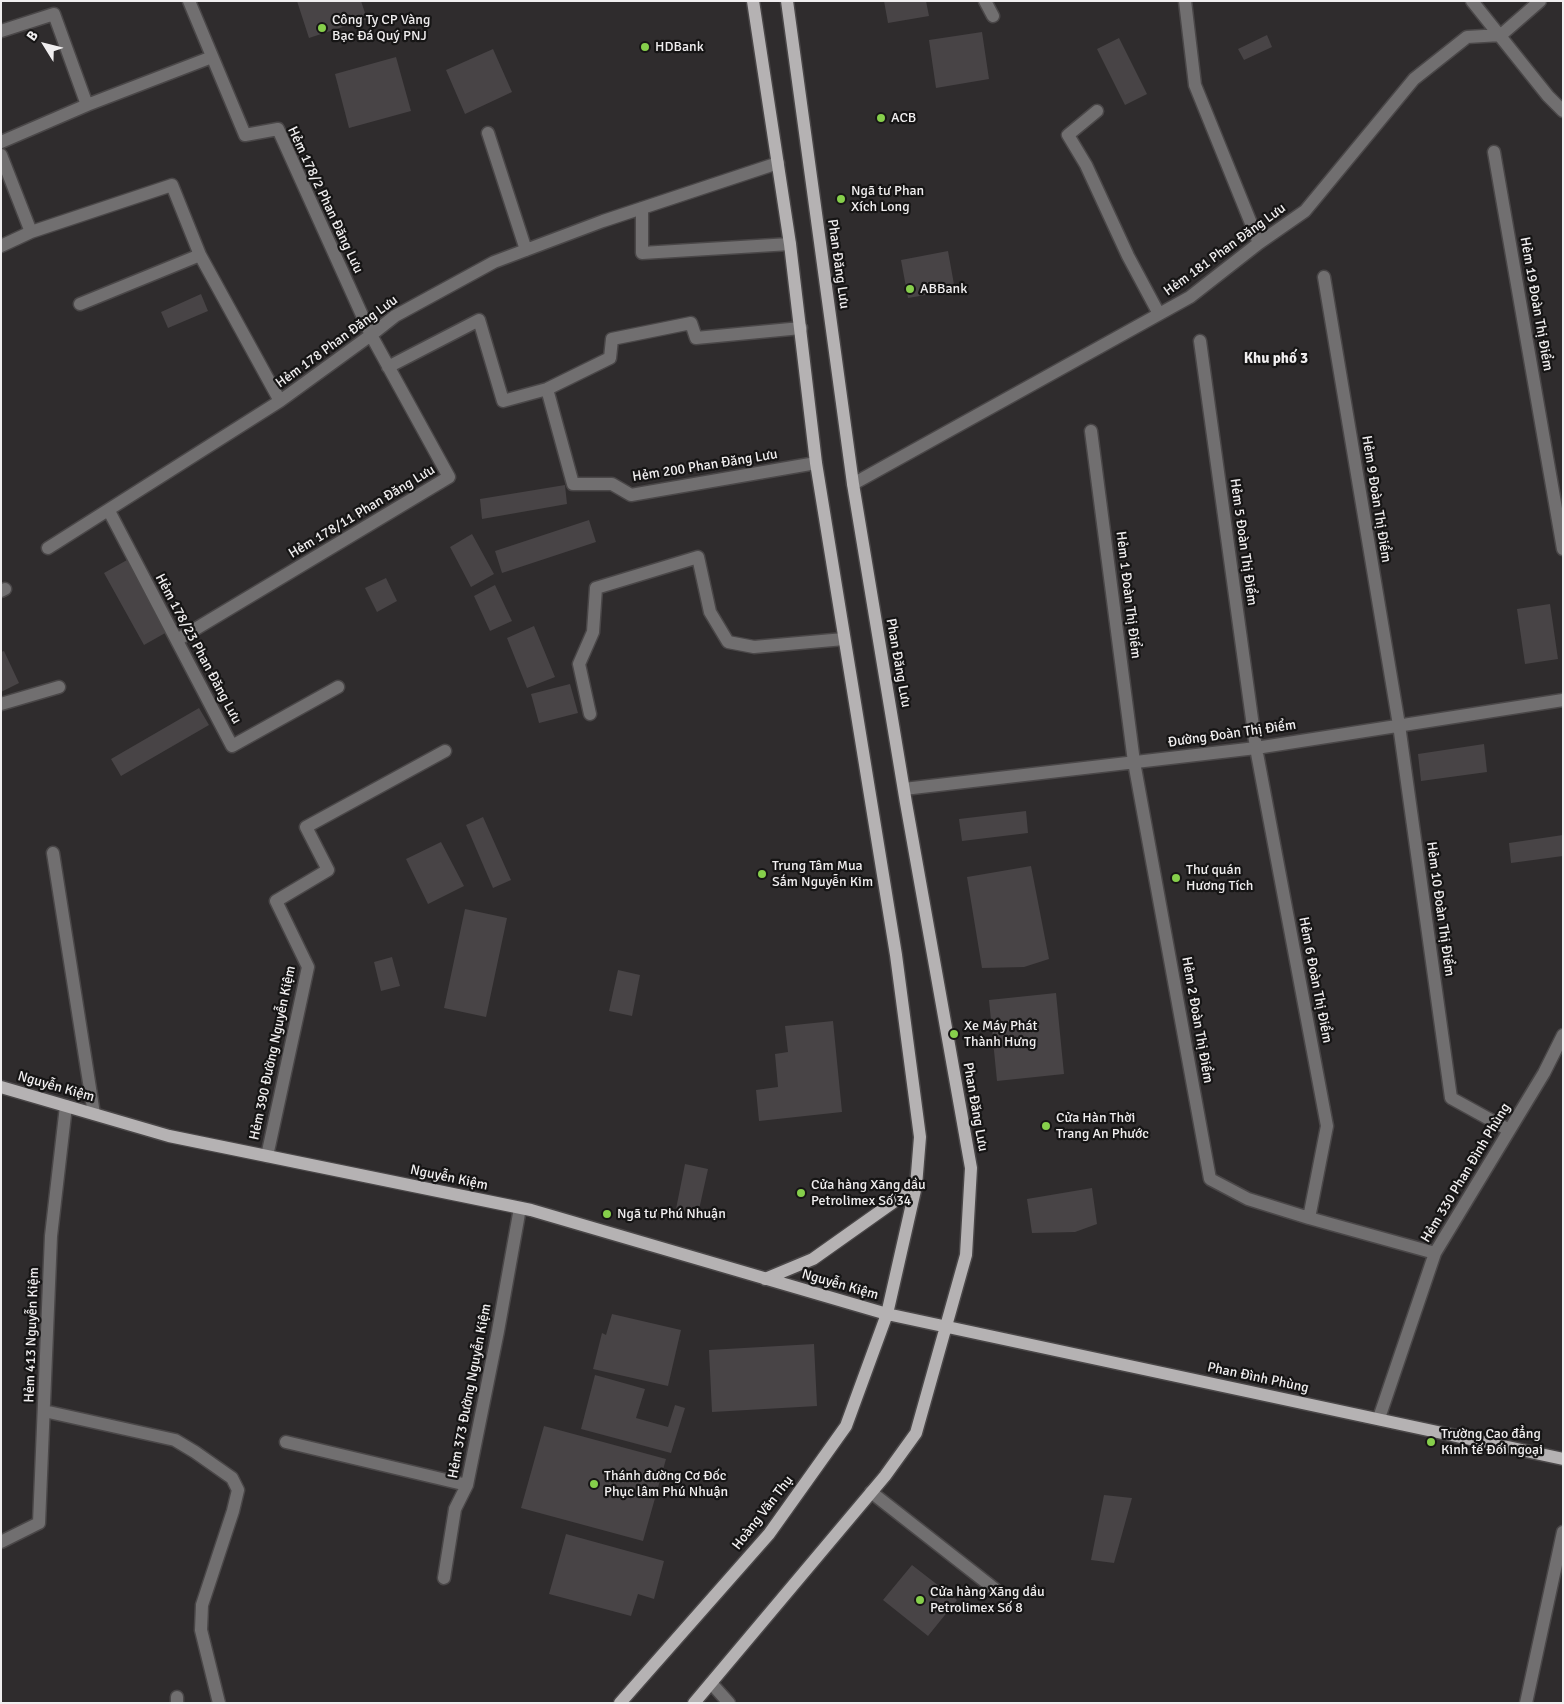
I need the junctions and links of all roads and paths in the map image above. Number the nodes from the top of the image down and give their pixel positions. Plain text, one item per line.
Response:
1 (189, 1) edge
2 (753, 1) edge
3 (787, 1) edge
4 (985, 1) edge
5 (1185, 1) edge
6 (1472, 1) edge
7 (1540, 1) edge
8 (992, 16) dead end
9 (1, 31) edge
10 (1501, 35) junction
11 (212, 57) junction
12 (88, 105) junction
13 (1097, 111) dead end
14 (1563, 111) edge
15 (488, 133) dead end
16 (1, 142) edge
17 (1494, 152) dead end
18 (1, 155) edge
19 (778, 163) junction
20 (642, 208) junction
21 (31, 232) junction
22 (1259, 243) junction
23 (790, 244) junction
24 (1, 246) edge
25 (526, 250) junction
26 (200, 255) junction
27 (1324, 277) dead end
28 (80, 304) dead end
29 (1159, 314) junction
30 (801, 328) junction
31 (371, 335) junction
32 (1200, 341) dead end
33 (388, 366) junction
34 (547, 389) junction
35 (280, 401) junction
36 (1091, 431) dead end
37 (816, 463) junction
38 (852, 484) junction
39 (108, 511) junction
40 (48, 548) dead end
41 (1563, 549) edge
42 (844, 639) junction
43 (177, 640) junction
44 (59, 687) dead end
45 (338, 687) dead end
46 (1563, 700) edge
47 (1, 704) edge
48 (590, 714) dead end
49 (1399, 725) junction
50 (1256, 748) junction
51 (445, 751) dead end
52 (1134, 762) junction
53 (904, 789) junction
54 (53, 853) dead end
55 (1563, 1035) edge
56 (1, 1087) edge
57 (66, 1106) junction
58 (94, 1114) junction
59 (1509, 1130) junction
60 (267, 1156) junction
61 (916, 1186) junction
62 (520, 1208) junction
63 (1309, 1218) junction
64 (1435, 1254) junction
65 (765, 1279) junction
66 (887, 1314) junction
67 (947, 1327) junction
68 (44, 1411) junction
69 (1379, 1418) junction
70 (286, 1442) dead end
71 (1563, 1459) edge
72 (467, 1485) junction
73 (871, 1492) junction
74 (1563, 1532) edge
75 (1, 1542) edge
76 (444, 1578) dead end
77 (996, 1590) dead end
78 (711, 1683) junction
79 (219, 1703) edge
80 (620, 1703) edge
81 (694, 1703) edge
82 (729, 1703) edge
83 (1526, 1703) edge

1 - 11 street, Hẻm 178/2 Phan Đăng Lưu
2 - 19 main road
3 - 38 main road, Phan Đăng Lưu
4 - 8 street
5 - 22 street
6 - 10 street
7 - 10 street
9 - 12 street
10 - 14 street
10 - 22 street, Hẻm 181 Phan Đăng Lưu
11 - 12 street
11 - 31 street, Hẻm 178/2 Phan Đăng Lưu
12 - 16 street
13 - 29 street
15 - 25 street
17 - 41 street, Hẻm 19 Đoàn Thị Điểm
18 - 21 street
19 - 20 street, Hẻm 178 Phan Đăng Lưu
19 - 23 main road
20 - 23 street
20 - 25 street, Hẻm 178 Phan Đăng Lưu
21 - 24 street
21 - 26 street
22 - 29 street, Hẻm 181 Phan Đăng Lưu
23 - 30 main road
25 - 31 street, Hẻm 178 Phan Đăng Lưu
26 - 28 street
26 - 35 street
27 - 49 street, Hẻm 9 Đoàn Thị Điểm
29 - 38 street, Hẻm 181 Phan Đăng Lưu
30 - 34 street
30 - 37 main road
31 - 33 street, Hẻm 178/11 Phan Đăng Lưu
31 - 35 street, Hẻm 178 Phan Đăng Lưu
32 - 50 street, Hẻm 5 Đoàn Thị Điểm
33 - 34 street
33 - 43 street, Hẻm 178/11 Phan Đăng Lưu
34 - 37 street, Hẻm 200 Phan Đăng Lưu
35 - 39 street, Hẻm 178 Phan Đăng Lưu
36 - 52 street, Hẻm 1 Đoàn Thị Điểm
37 - 42 main road
38 - 53 main road, Phan Đăng Lưu
39 - 40 street, Hẻm 178 Phan Đăng Lưu
39 - 43 street, Hẻm 178/23 Phan Đăng Lưu
42 - 48 street
42 - 61 main road
43 - 45 street, Hẻm 178/23 Phan Đăng Lưu
44 - 47 street
46 - 49 street, Đường Đoàn Thị Điểm
49 - 50 street, Đường Đoàn Thị Điểm
49 - 59 street, Hẻm 10 Đoàn Thị Điểm
50 - 52 street, Đường Đoàn Thị Điểm
50 - 63 street, Hẻm 6 Đoàn Thị Điểm
51 - 60 street, Hẻm 390 Đường Nguyễn Kiệm
52 - 53 street, Đường Đoàn Thị Điểm
52 - 63 street, Hẻm 2 Đoàn Thị Điểm
53 - 67 main road, Phan Đăng Lưu
54 - 58 street
55 - 59 street, Hẻm 330 Phan Đình Phùng
56 - 57 main road, Nguyễn Kiệm
57 - 58 main road, Nguyễn Kiệm
57 - 68 street, Hẻm 413 Nguyễn Kiệm
58 - 60 main road, Nguyễn Kiệm
59 - 64 street, Hẻm 330 Phan Đình Phùng
60 - 62 main road, Nguyễn Kiệm
61 - 65 main road
61 - 66 main road
62 - 65 main road, Nguyễn Kiệm
62 - 72 street, Hẻm 373 Đường Nguyễn Kiệm
63 - 64 street
64 - 69 street, Hẻm 330 Phan Đình Phùng
65 - 66 main road, Nguyễn Kiệm
66 - 67 main road, Nguyễn Kiệm
66 - 80 main road, Hoàng Văn Thụ
67 - 69 main road, Phan Đình Phùng
67 - 73 main road
68 - 75 street, Hẻm 413 Nguyễn Kiệm
68 - 79 street
69 - 71 main road, Phan Đình Phùng
70 - 72 street
72 - 76 street, Hẻm 373 Đường Nguyễn Kiệm
73 - 77 street
73 - 78 main road
74 - 83 street
78 - 81 main road
78 - 82 street

